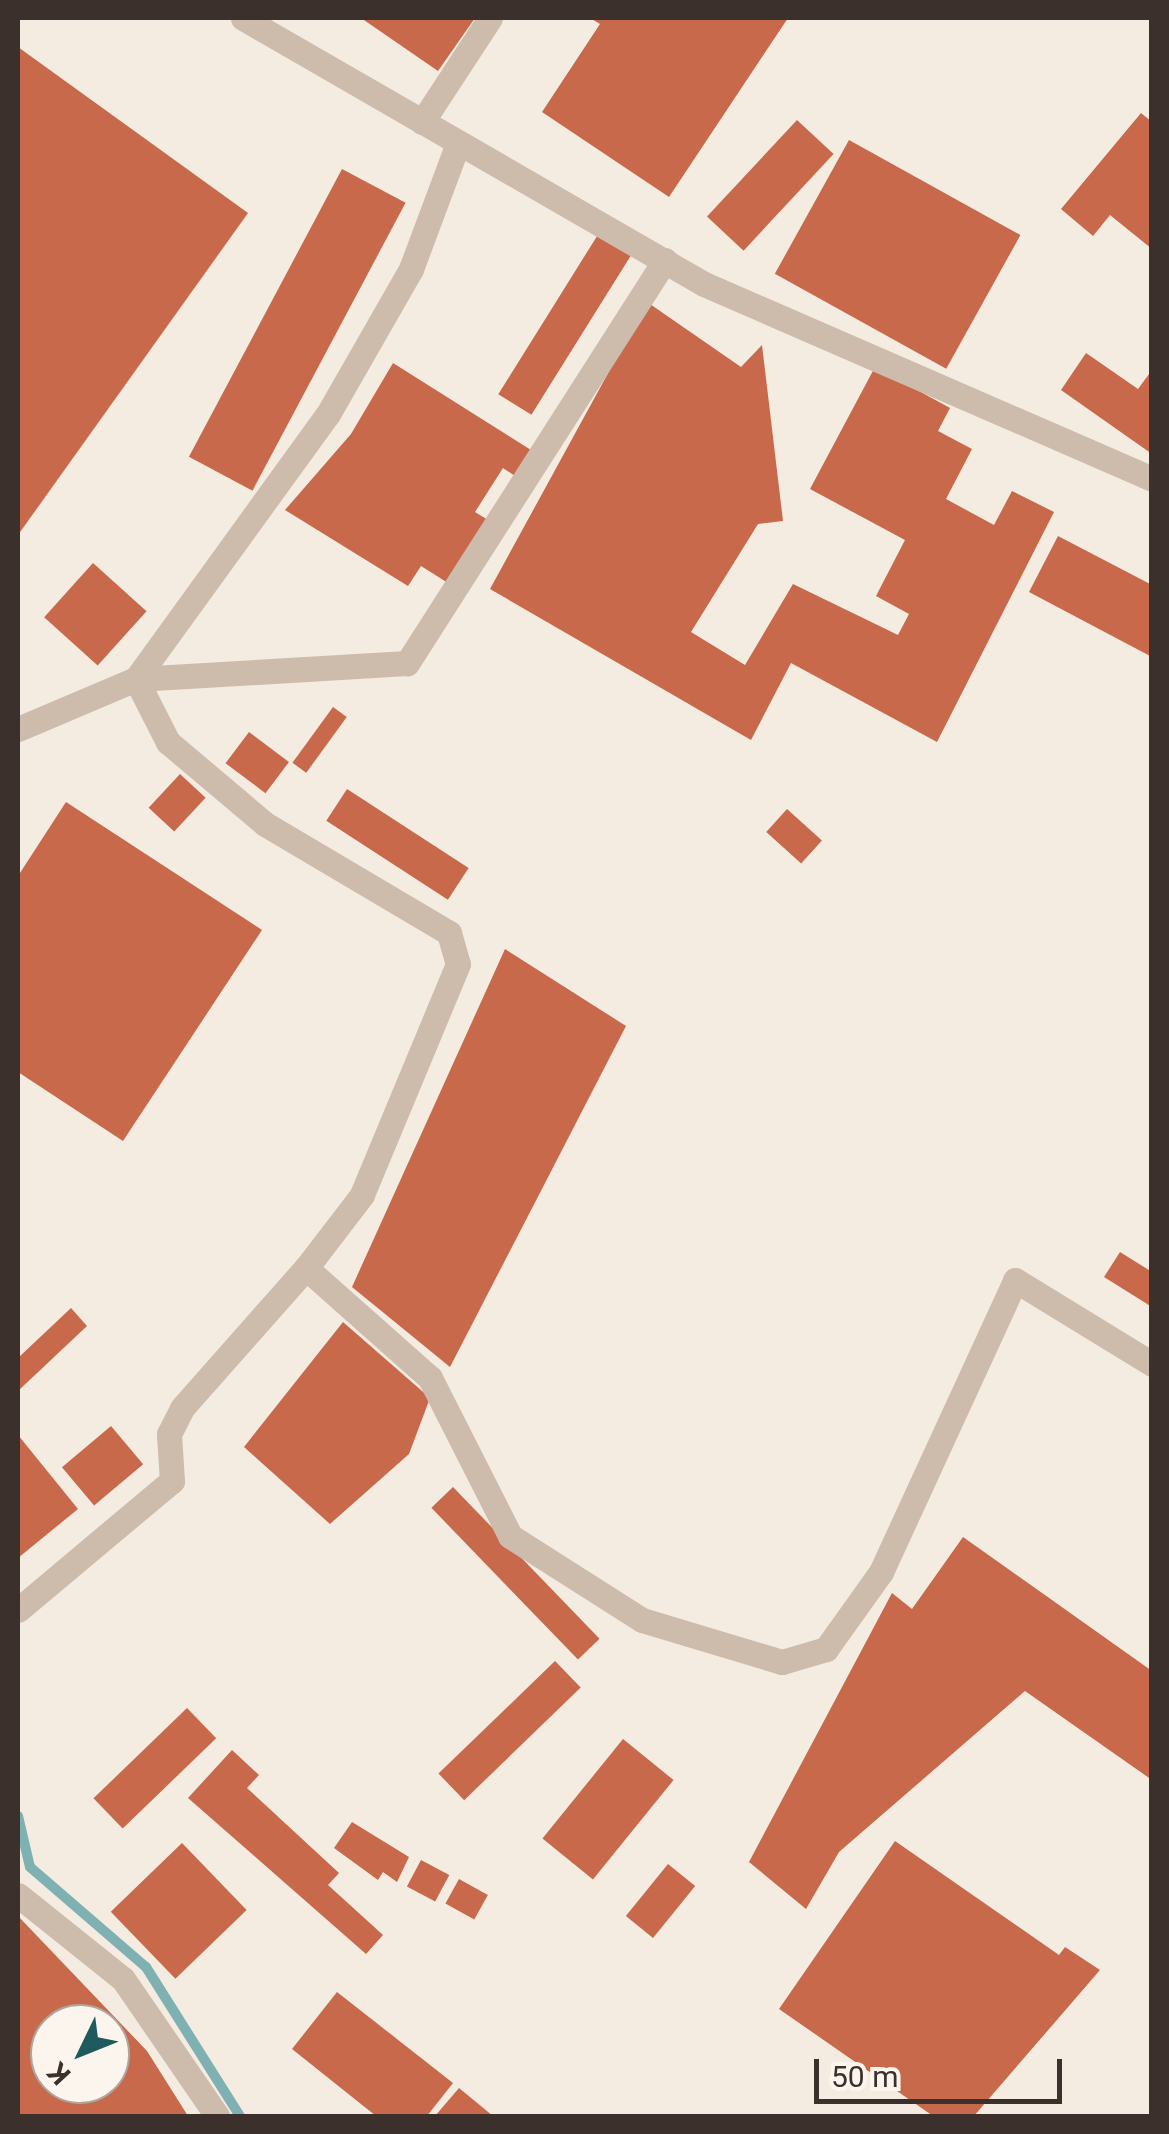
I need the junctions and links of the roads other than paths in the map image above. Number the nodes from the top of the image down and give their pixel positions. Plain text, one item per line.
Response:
1 (243, 18) edge
2 (490, 18) edge
3 (422, 122) junction
4 (458, 143) junction
5 (665, 260) junction
6 (1152, 478) edge
7 (136, 679) junction
8 (18, 729) edge
9 (306, 1268) junction
10 (1152, 1364) edge
11 (18, 1610) edge
12 (18, 1895) edge
13 (217, 2116) edge

1 - 3 street
2 - 3 street
3 - 4 street
4 - 5 street
4 - 7 street
5 - 6 street
5 - 7 street
7 - 8 street
7 - 9 street
9 - 10 street
9 - 11 street
12 - 13 street

